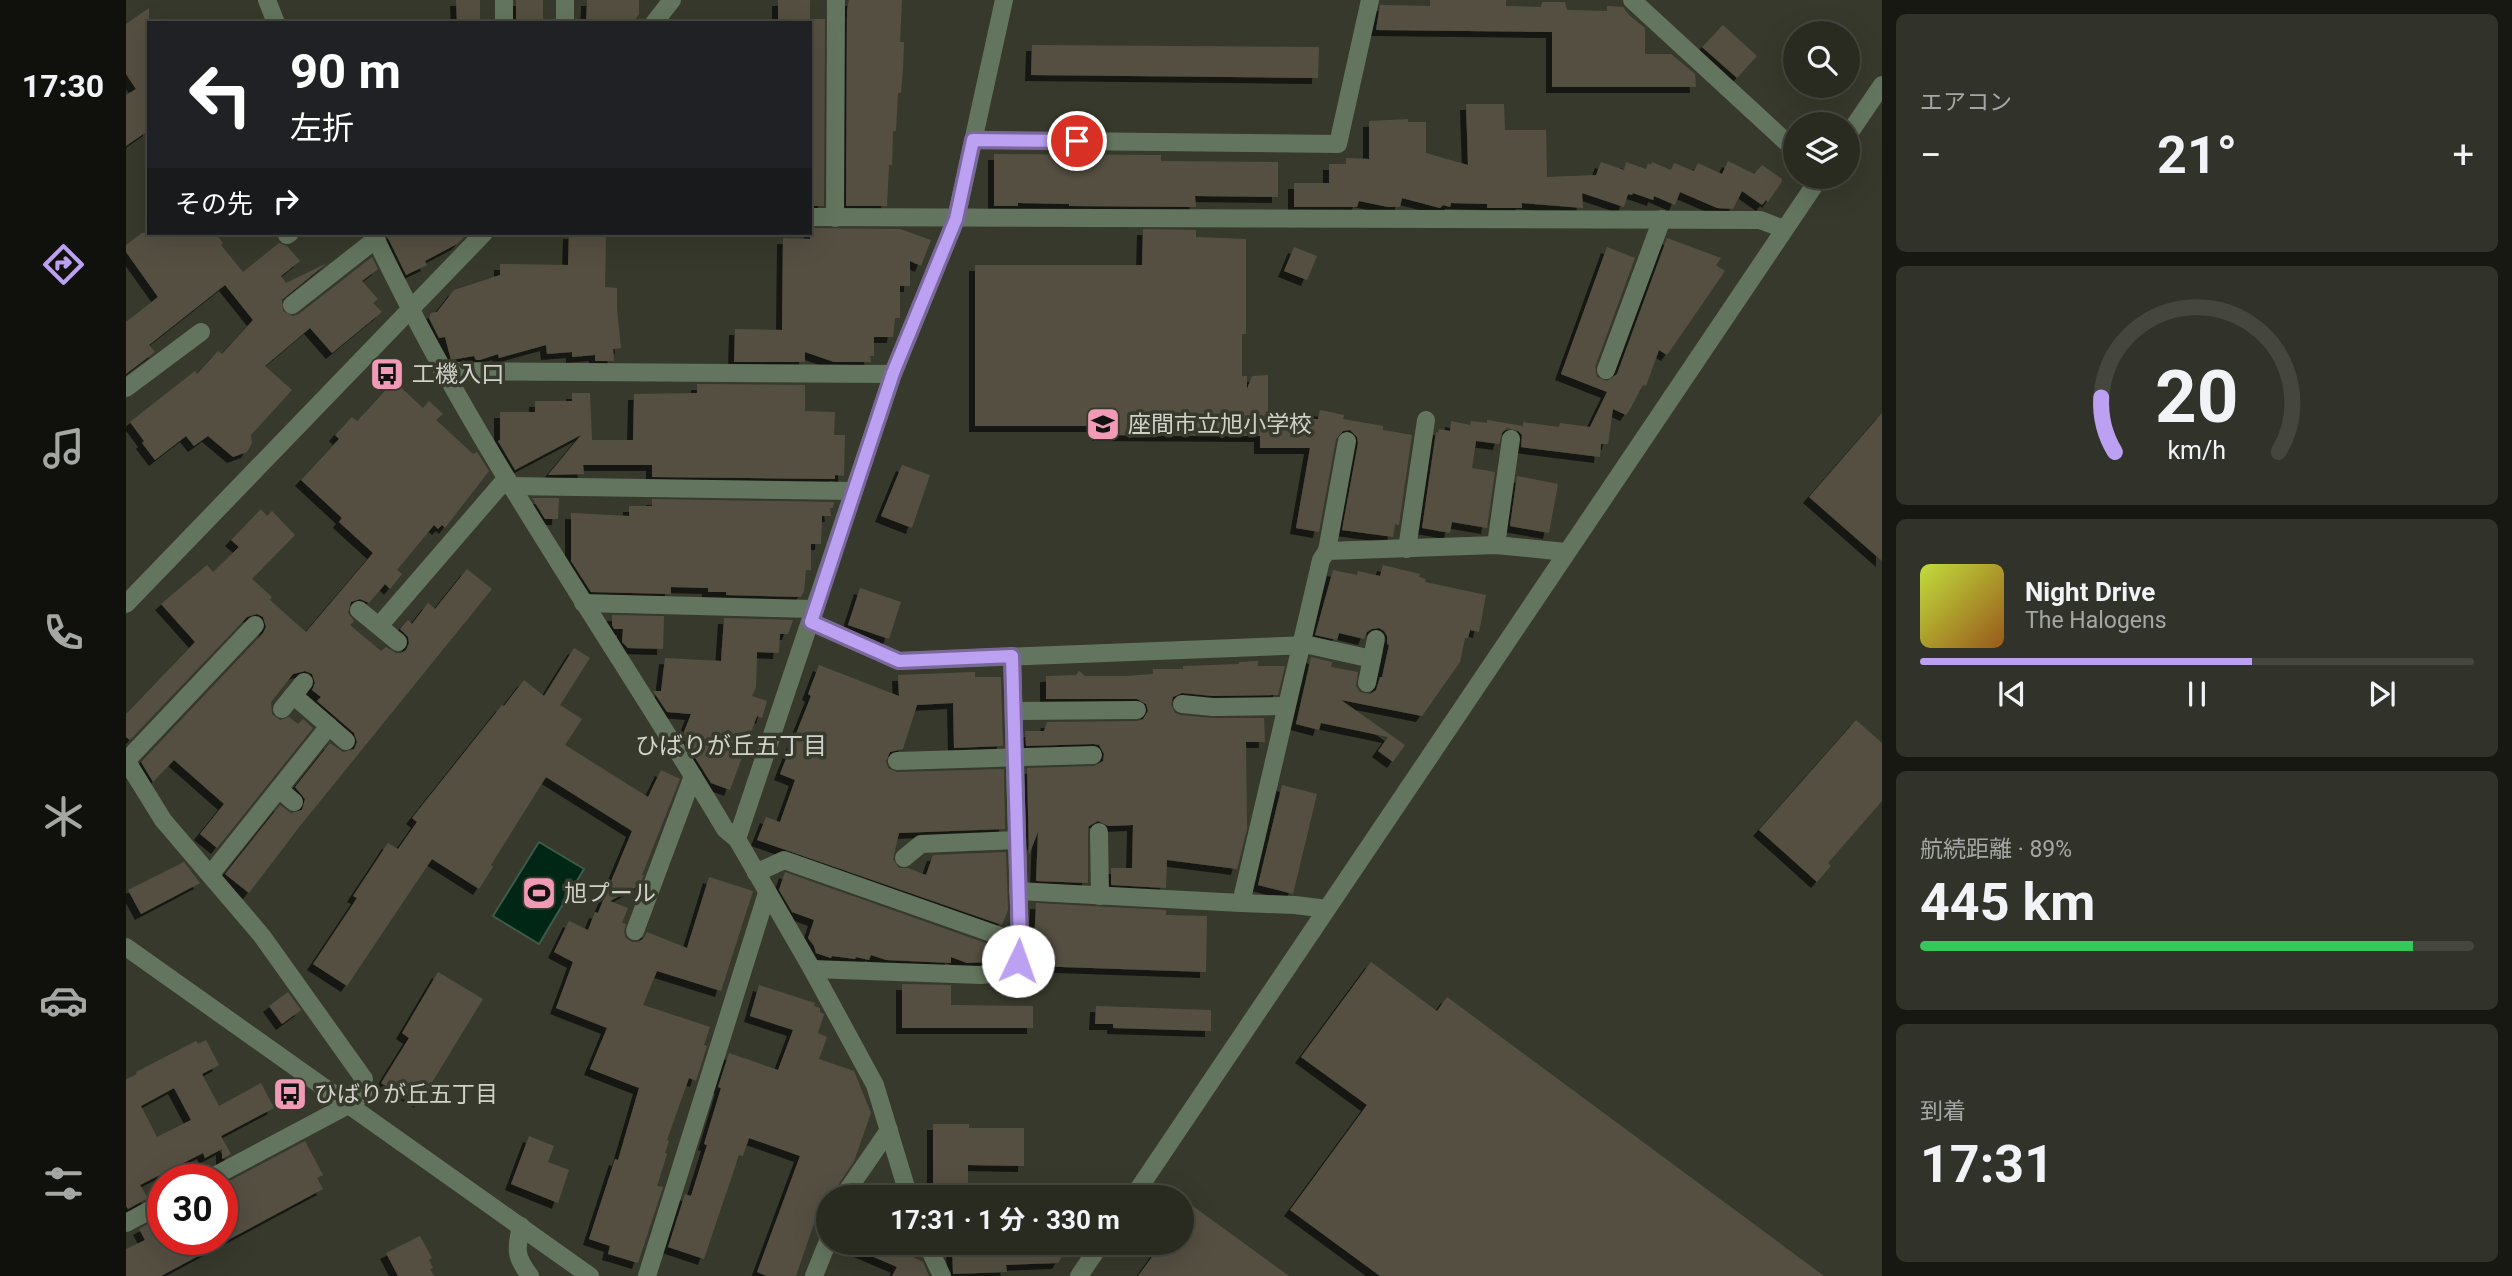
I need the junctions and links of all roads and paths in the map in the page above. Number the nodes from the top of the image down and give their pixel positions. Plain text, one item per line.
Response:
1 (267, 0) edge
2 (504, 0) edge
3 (565, 0) edge
4 (672, 0) edge
5 (836, 0) edge
6 (1004, 0) edge
7 (1370, 0) edge
8 (1632, 0) edge
9 (275, 21) edge
10 (504, 21) edge
11 (565, 21) edge
12 (656, 21) edge
13 (1882, 85) edge
14 (1860, 117) edge
15 (1783, 139) edge
16 (973, 140) junction
17 (1812, 189) edge
18 (812, 217) edge
19 (835, 218) junction
20 (956, 219) junction
21 (1662, 219) junction
22 (1784, 229) junction
23 (482, 235) edge
24 (374, 236) edge
25 (292, 305) dead end
26 (410, 312) junction
27 (201, 332) dead end
28 (1606, 370) dead end
29 (442, 371) junction
30 (893, 373) junction
31 (126, 388) edge
32 (1426, 420) dead end
33 (1511, 439) dead end
34 (1347, 441) dead end
35 (507, 483) junction
36 (854, 491) junction
37 (1496, 545) junction
38 (1407, 548) junction
39 (1327, 551) junction
40 (1566, 552) junction
41 (583, 603) junction
42 (126, 604) edge
43 (359, 610) dead end
44 (813, 616) junction
45 (255, 625) dead end
46 (379, 626) junction
47 (1376, 639) dead end
48 (398, 642) dead end
49 (1299, 647) junction
50 (1012, 656) junction
51 (1372, 659) junction
52 (1367, 683) dead end
53 (293, 695) dead end
54 (1182, 704) dead end
55 (1286, 706) junction
56 (1137, 710) dead end
57 (1014, 711) junction
58 (329, 726) junction
59 (346, 741) dead end
60 (1093, 755) dead end
61 (1015, 757) junction
62 (126, 761) edge
63 (897, 761) dead end
64 (693, 776) junction
65 (279, 789) junction
66 (295, 802) dead end
67 (1098, 832) dead end
68 (737, 839) junction
69 (1017, 840) junction
70 (904, 858) dead end
71 (756, 873) junction
72 (210, 875) junction
73 (1018, 891) junction
74 (767, 892) junction
75 (1100, 896) junction
76 (1241, 903) junction
77 (1327, 909) junction
78 (635, 931) dead end
79 (1020, 943) junction
80 (126, 947) edge
81 (812, 969) junction
82 (350, 1104) junction
83 (889, 1130) junction
84 (238, 1164) edge
85 (851, 1185) edge
86 (905, 1185) edge
87 (1141, 1185) edge
88 (147, 1212) edge
89 (126, 1223) edge
90 (521, 1226) junction
91 (822, 1255) edge
92 (932, 1255) edge
93 (1093, 1255) edge
94 (530, 1276) edge
95 (590, 1276) edge
96 (648, 1276) edge
97 (814, 1276) edge
98 (942, 1276) edge
99 (1079, 1276) edge

1 - 9 street
2 - 10 street
3 - 11 street
4 - 12 street
5 - 19 street
6 - 16 street
7 - 16 street
8 - 15 street
13 - 14 street
16 - 20 street
17 - 22 street
18 - 19 street
19 - 20 street
20 - 21 street
20 - 30 street
21 - 22 street
21 - 28 street
22 - 40 street
23 - 26 street
24 - 25 street
24 - 26 street
26 - 29 street
26 - 42 street
27 - 31 street
29 - 30 street
29 - 35 street
30 - 36 street
32 - 38 street
33 - 37 street
34 - 39 street
35 - 36 street
35 - 41 street
35 - 46 street
36 - 44 street
37 - 38 street
37 - 40 street
38 - 39 street
39 - 49 street
40 - 77 street
41 - 44 street
41 - 64 street
43 - 46 street
44 - 50 street
44 - 68 street
45 - 62 street
46 - 48 street
47 - 51 street
49 - 50 street
49 - 51 street
49 - 55 street
50 - 57 street
51 - 52 street
53 - 58 street
54 - 55 street
55 - 76 street
56 - 57 street
57 - 61 street
58 - 59 street
58 - 65 street
60 - 61 street
61 - 63 street
61 - 69 street
62 - 72 street
64 - 68 street
64 - 78 street
65 - 66 street
65 - 72 street
67 - 75 street
68 - 71 street
69 - 70 street
69 - 73 street
71 - 74 street
71 - 79 street
72 - 82 street
73 - 75 street
73 - 79 street
74 - 81 street
74 - 96 street
75 - 76 street
76 - 77 street
77 - 87 street
79 - 81 street
80 - 82 street
81 - 83 street
82 - 84 street
82 - 90 street
83 - 85 street
83 - 86 street
88 - 89 street
90 - 94 street
90 - 95 street
91 - 97 street
92 - 98 street
93 - 99 street

